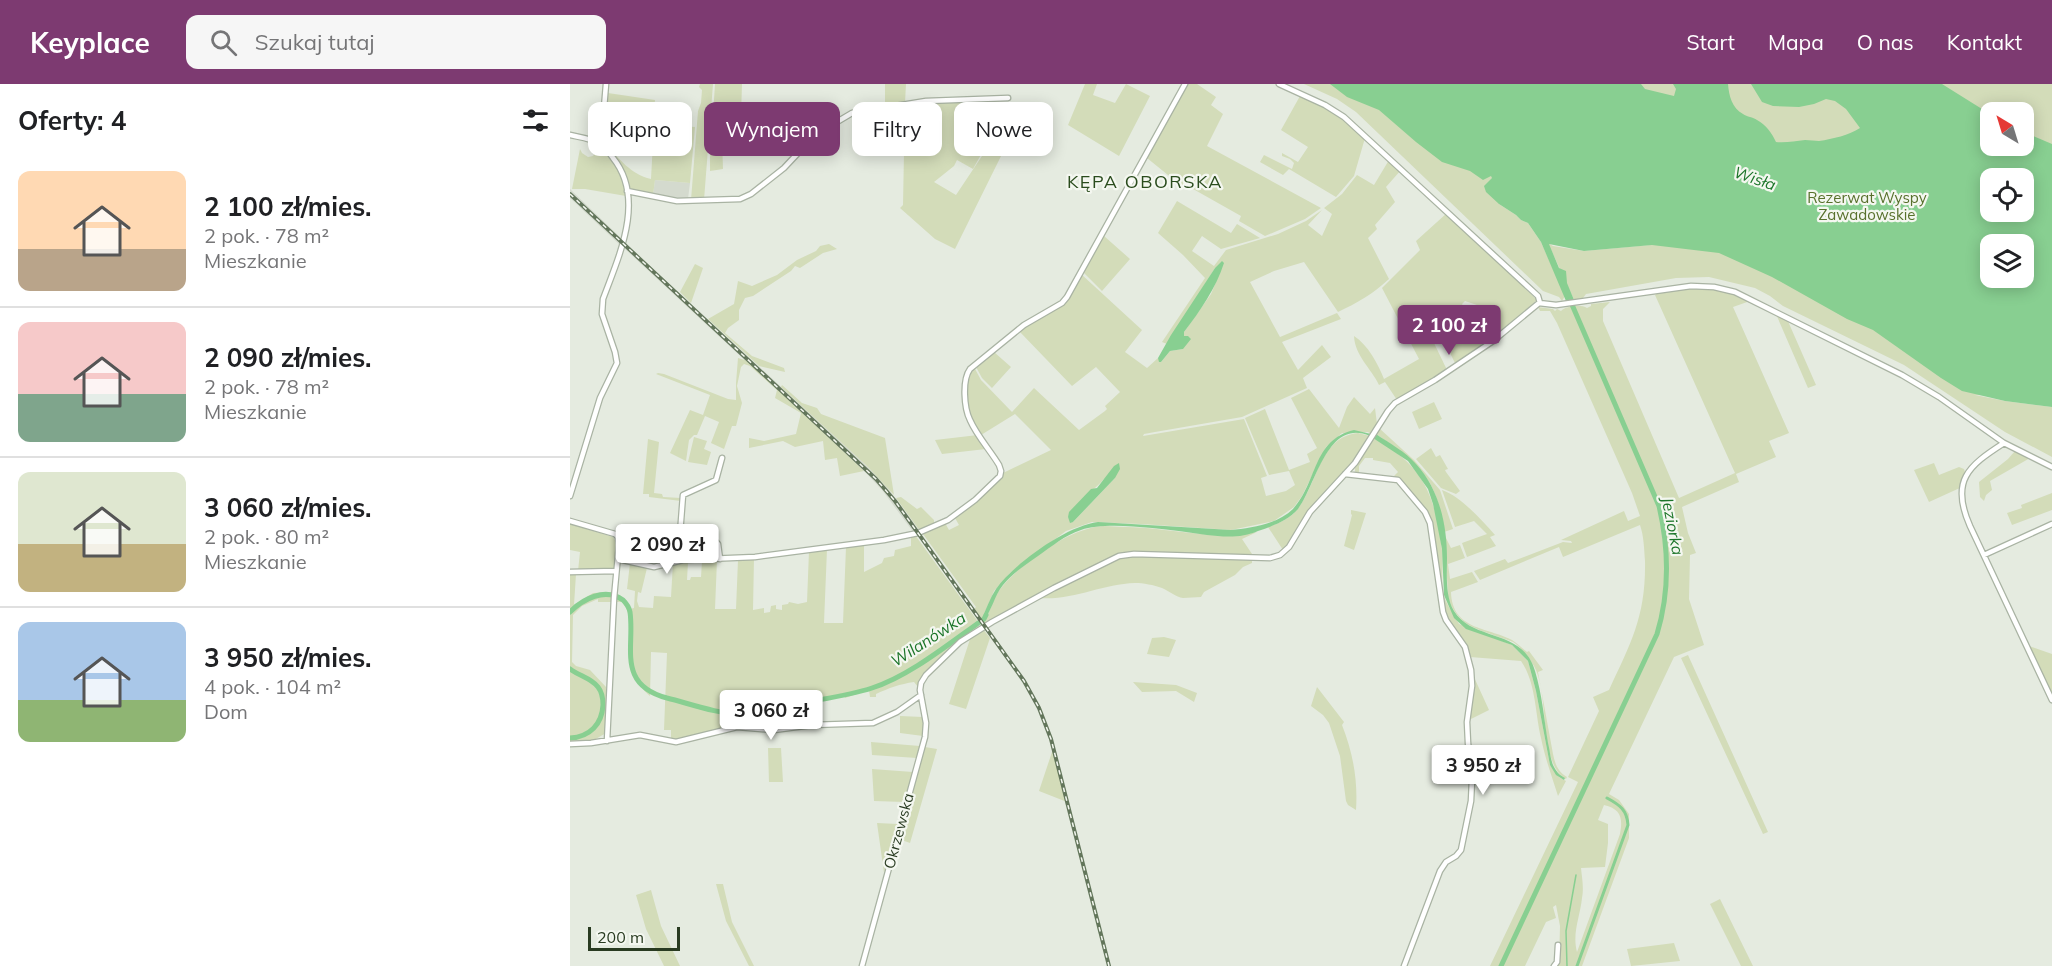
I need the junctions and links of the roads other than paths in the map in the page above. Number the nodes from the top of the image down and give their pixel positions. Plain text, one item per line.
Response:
1 (606, 84) edge
2 (1185, 84) edge
3 (1279, 84) edge
4 (1008, 98) dead end
5 (604, 102) edge
6 (570, 135) edge
7 (588, 140) edge
8 (611, 156) edge
9 (627, 191) junction
10 (1540, 303) junction
11 (2004, 443) junction
12 (723, 458) dead end
13 (2052, 467) edge
14 (1345, 474) junction
15 (570, 496) edge
16 (570, 521) edge
17 (2052, 524) edge
18 (680, 534) junction
19 (618, 537) junction
20 (1984, 555) junction
21 (618, 559) junction
22 (720, 559) junction
23 (570, 572) edge
24 (616, 572) junction
25 (921, 695) junction
26 (2052, 700) edge
27 (607, 741) junction
28 (570, 744) edge
29 (1558, 945) dead end
30 (862, 966) edge
31 (1404, 966) edge
32 (1554, 966) edge

1 - 5 street
2 - 22 street
3 - 10 street
4 - 9 street
6 - 7 street
8 - 9 street
9 - 15 street
10 - 11 street
10 - 14 street
11 - 13 street
11 - 20 street
12 - 18 street
14 - 25 street
14 - 31 street
16 - 19 street
17 - 20 street
18 - 19 street
18 - 22 street
19 - 21 street
20 - 26 street
21 - 22 street
21 - 24 street
23 - 24 street
24 - 27 street
25 - 27 street
25 - 30 street, Okrzewska
27 - 28 street
29 - 32 street

